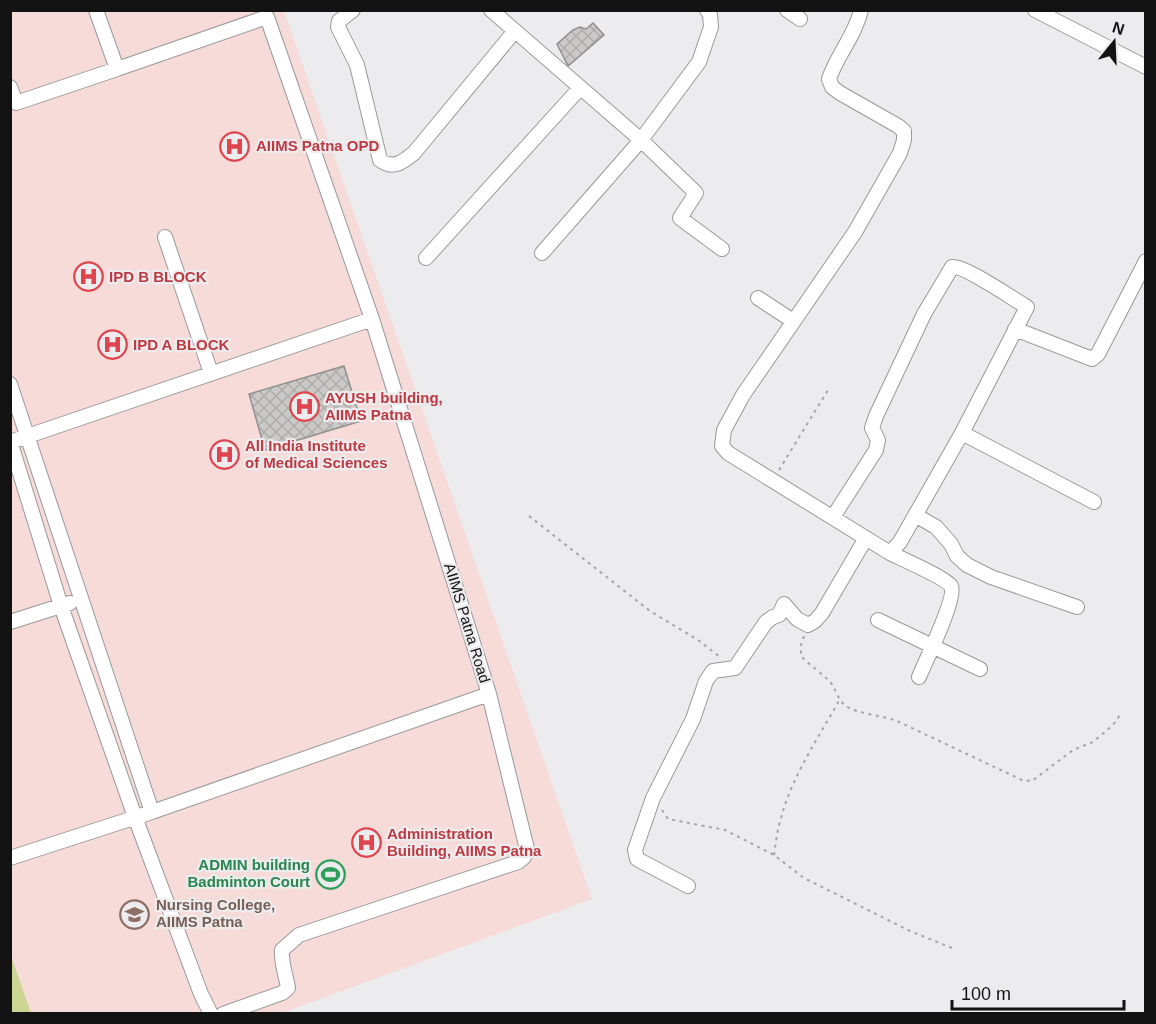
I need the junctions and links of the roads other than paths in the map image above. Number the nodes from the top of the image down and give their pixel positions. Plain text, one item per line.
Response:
1 (96, 10) edge
2 (353, 10) edge
3 (490, 10) edge
4 (707, 10) edge
5 (787, 10) edge
6 (861, 10) edge
7 (1035, 10) edge
8 (265, 14) edge
9 (800, 19) dead end
10 (514, 32) junction
11 (1146, 67) edge
12 (117, 69) junction
13 (10, 87) edge
14 (580, 88) junction
15 (641, 140) junction
16 (165, 237) dead end
17 (722, 249) dead end
18 (542, 253) dead end
19 (426, 258) dead end
20 (1146, 261) edge
21 (758, 298) dead end
22 (372, 319) junction
23 (793, 321) junction
24 (1015, 329) junction
25 (211, 373) junction
26 (10, 384) edge
27 (962, 433) junction
28 (27, 436) junction
29 (11, 442) edge
30 (1094, 502) dead end
31 (915, 515) junction
32 (833, 517) junction
33 (866, 538) junction
34 (890, 553) junction
35 (80, 599) junction
36 (61, 606) junction
37 (1077, 607) dead end
38 (878, 620) dead end
39 (10, 622) edge
40 (932, 645) junction
41 (980, 669) dead end
42 (919, 677) dead end
43 (489, 694) junction
44 (152, 812) junction
45 (135, 817) junction
46 (10, 858) edge
47 (688, 886) dead end
48 (211, 1014) edge
49 (223, 1014) edge

1 - 12 street
2 - 10 street
3 - 10 street
4 - 15 street
5 - 9 street
6 - 23 street
7 - 11 street
8 - 12 street
8 - 22 street, AIIMS Patna Road
10 - 14 street
12 - 13 street
14 - 15 street
14 - 19 street
15 - 17 street
15 - 18 street
16 - 25 street
20 - 24 street
21 - 23 street
22 - 25 street
22 - 43 street, AIIMS Patna Road
23 - 32 street
24 - 27 street
24 - 32 street
25 - 28 street
26 - 28 street
27 - 30 street
27 - 31 street
28 - 29 street
28 - 35 street
29 - 36 street
31 - 34 street
31 - 37 street
32 - 33 street
33 - 34 street
33 - 47 street
34 - 40 street
35 - 36 street
35 - 44 street
36 - 39 street
36 - 45 street
38 - 40 street
40 - 41 street
40 - 42 street
43 - 44 street, AIIMS Patna Road
43 - 49 street
44 - 45 street, AIIMS Patna Road
45 - 46 street, AIIMS Patna Road
45 - 48 street

